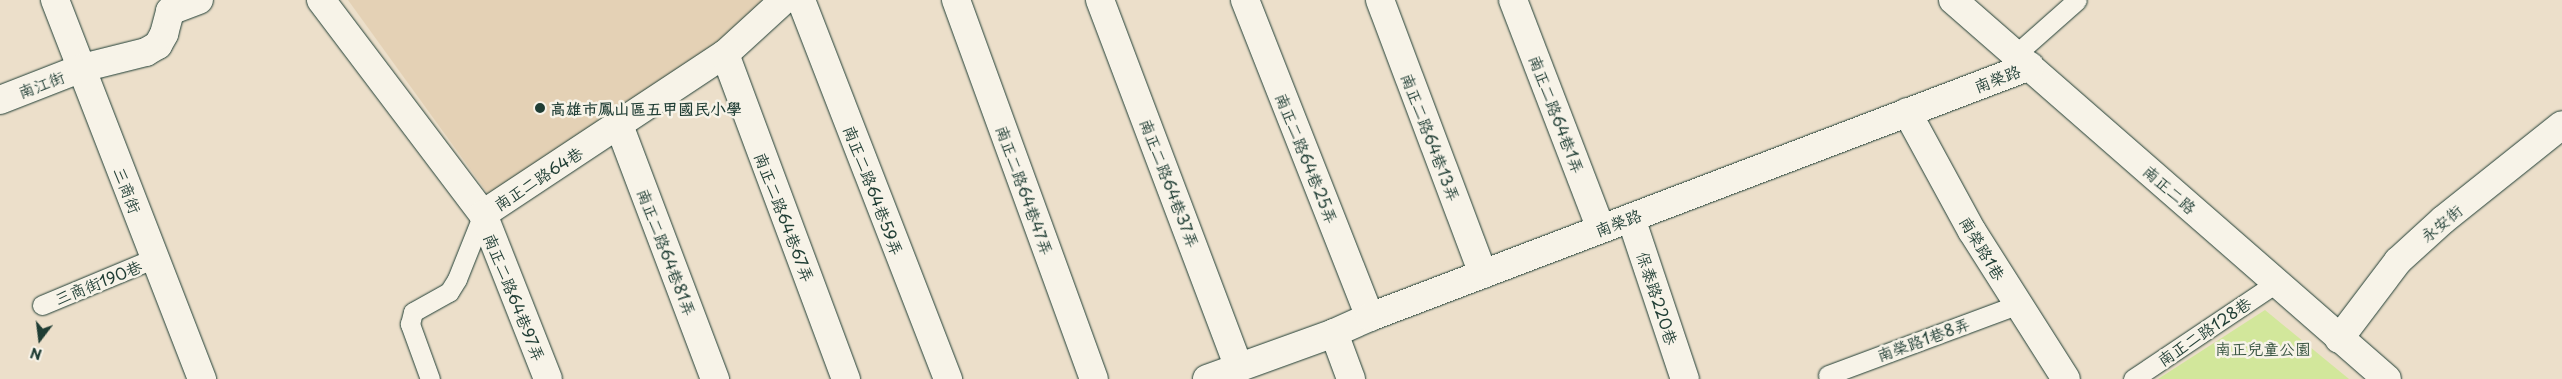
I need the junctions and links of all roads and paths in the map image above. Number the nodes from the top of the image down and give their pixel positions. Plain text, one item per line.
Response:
1 (55, 0) edge
2 (199, 0) edge
3 (321, 0) edge
4 (784, 0) edge
5 (801, 0) edge
6 (956, 0) edge
7 (1100, 0) edge
8 (1245, 0) edge
9 (1380, 0) edge
10 (1513, 0) edge
11 (1953, 0) edge
12 (2077, 0) edge
13 (168, 6) edge
14 (725, 54) junction
15 (2023, 60) junction
16 (82, 68) junction
17 (0, 100) edge
18 (1907, 112) junction
19 (619, 125) junction
20 (2562, 125) edge
21 (482, 214) junction
22 (1631, 218) junction
23 (1601, 229) junction
24 (155, 258) junction
25 (1483, 274) junction
26 (2276, 282) junction
27 (2018, 304) junction
28 (42, 305) dead end
29 (1370, 317) junction
30 (1334, 333) junction
31 (2339, 339) junction
32 (1240, 367) junction
33 (1828, 374) dead end
34 (202, 379) edge
35 (430, 379) edge
36 (548, 379) edge
37 (715, 379) edge
38 (846, 379) edge
39 (948, 379) edge
40 (1094, 379) edge
41 (1207, 379) edge
42 (1351, 379) edge
43 (1685, 379) edge
44 (2066, 379) edge
45 (2133, 379) edge
46 (2387, 379) edge

1 - 16 street, 三商街
2 - 13 street
3 - 21 street, 南正二路64巷
4 - 14 street, 南正二路64巷
5 - 39 street, 南正二路64巷59弄
6 - 40 street, 南正二路64巷47弄
7 - 32 street, 南正二路64巷37弄
8 - 29 street, 南正二路64巷25弄
9 - 25 street, 南正二路64巷13弄
10 - 23 street, 南正二路64巷1弄
11 - 15 street, 南正二路
12 - 15 lane
13 - 16 street
14 - 19 street, 南正二路64巷
14 - 38 street, 南正二路64巷67弄
15 - 18 street, 南榮路
15 - 26 street, 南正二路
16 - 17 street, 南江街
16 - 24 street, 三商街
18 - 22 street, 南榮路
18 - 27 street, 南榮路1巷
19 - 21 street, 南正二路64巷
19 - 37 street, 南正二路64巷81弄
20 - 31 street, 永安街
21 - 35 lane
21 - 36 street, 南正二路64巷97弄
22 - 23 street, 南榮路
22 - 43 street, 保泰路220巷
23 - 25 street, 南榮路
24 - 28 lane, 三商街190巷
24 - 34 street, 三商街
25 - 29 street, 南榮路
26 - 31 street, 南正二路
26 - 45 lane, 南正二路128巷
27 - 33 lane, 南榮路1巷8弄
27 - 44 street, 南榮路1巷
29 - 30 street, 南榮路
30 - 32 street, 南榮路
30 - 42 street
31 - 46 street, 南正二路
32 - 41 street, 南榮路

